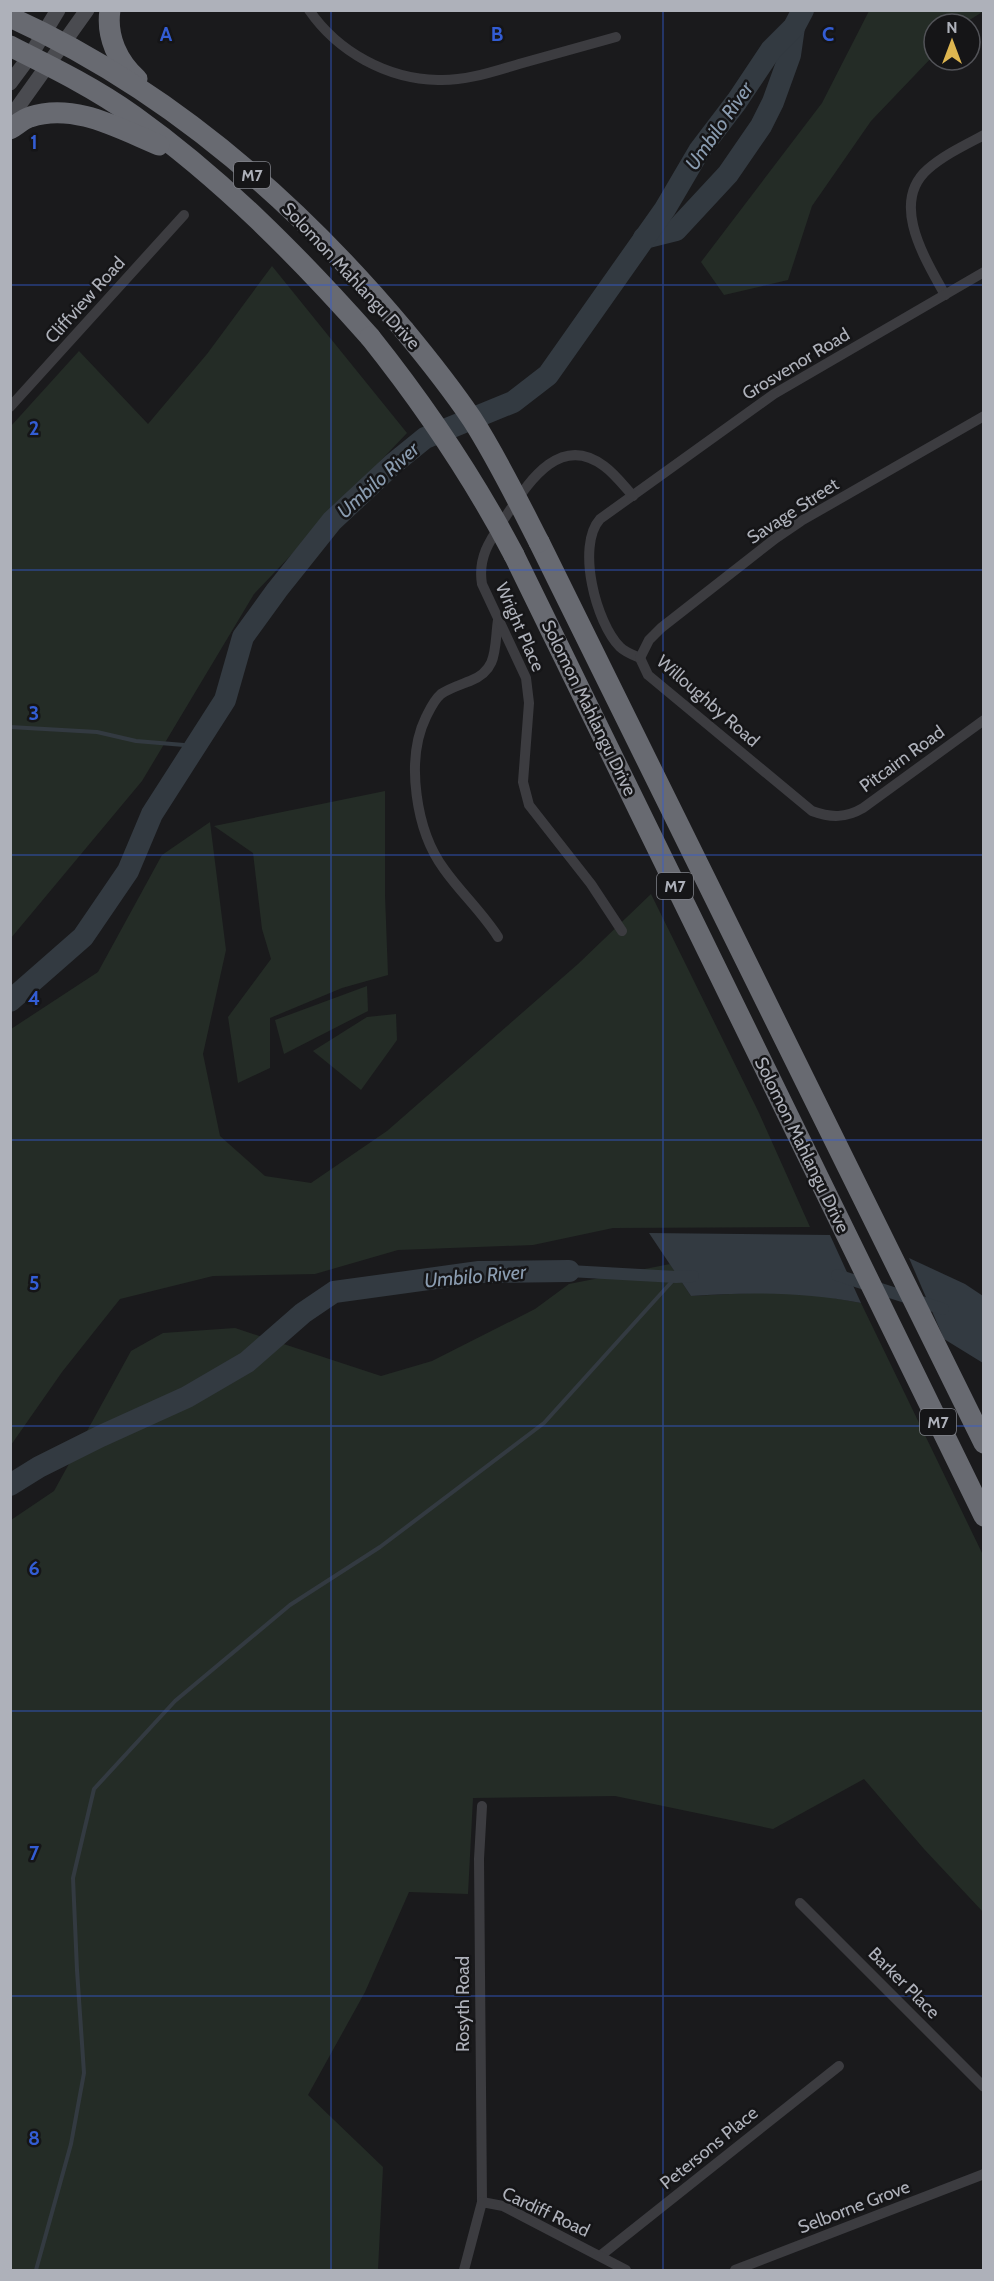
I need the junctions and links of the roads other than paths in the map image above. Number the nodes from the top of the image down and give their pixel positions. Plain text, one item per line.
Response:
1 (58, 10) edge
2 (87, 10) edge
3 (110, 10) edge
4 (309, 10) edge
5 (10, 17) edge
6 (44, 34) junction
7 (616, 37) dead end
8 (64, 44) junction
9 (10, 46) edge
10 (39, 61) junction
11 (10, 82) edge
12 (174, 112) junction
13 (10, 118) edge
14 (10, 129) edge
15 (984, 135) edge
16 (187, 157) junction
17 (184, 215) dead end
18 (984, 272) edge
19 (945, 295) junction
20 (10, 407) edge
21 (984, 416) edge
22 (633, 496) junction
23 (498, 620) junction
24 (640, 658) junction
25 (984, 720) edge
26 (836, 817) joint
27 (622, 931) dead end
28 (498, 937) dead end
29 (984, 1443) edge
30 (984, 1516) edge
31 (482, 1806) dead end
32 (800, 1903) dead end
33 (839, 2066) dead end
34 (984, 2088) edge
35 (984, 2174) edge
36 (482, 2202) junction
37 (600, 2256) junction
38 (464, 2271) edge
39 (626, 2271) edge
40 (735, 2271) edge

1 - 6 main road
2 - 8 main road
3 - 12 highway
4 - 7 street
5 - 6 highway, Solomon Mahlangu Drive / M7
6 - 8 highway, Solomon Mahlangu Drive / M7
6 - 10 main road
8 - 10 main road
8 - 12 highway, Solomon Mahlangu Drive / M7
9 - 10 highway, Solomon Mahlangu Drive / M7
10 - 11 main road
10 - 13 main road
10 - 16 highway, Solomon Mahlangu Drive / M7
12 - 29 highway, Solomon Mahlangu Drive / M7, bridge
14 - 16 highway
15 - 19 street
16 - 30 highway, Solomon Mahlangu Drive / M7, bridge
17 - 20 street, Cliffview Road
18 - 19 street, Grosvenor Road
19 - 22 street, Grosvenor Road
21 - 24 street, Savage Street
22 - 23 street, Wright Place
22 - 24 street, Willoughby Road
23 - 27 street, Wright Place
23 - 28 street
24 - 26 street, Willoughby Road
25 - 26 street, Pitcairn Road
31 - 36 street, Rosyth Road
32 - 34 street, Barker Place
33 - 37 street, Petersons Place
35 - 40 street, Selborne Grove
36 - 37 street, Cardiff Road
36 - 38 street, Cardiff Road
37 - 39 street, Cardiff Road

